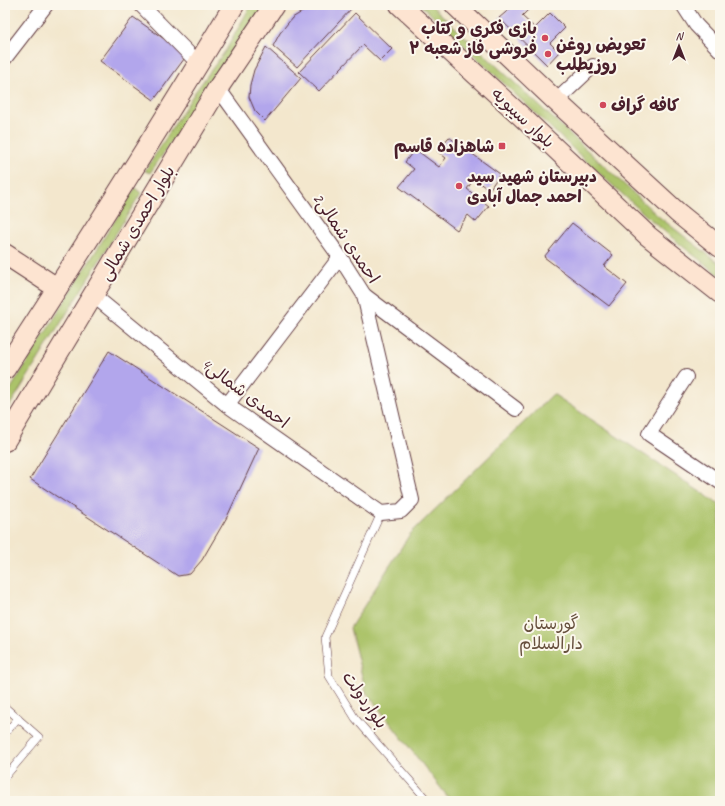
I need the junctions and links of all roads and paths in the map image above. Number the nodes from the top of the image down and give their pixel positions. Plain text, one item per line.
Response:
1 (46, 5) edge
2 (141, 5) edge
3 (234, 5) edge
4 (400, 5) edge
5 (683, 5) edge
6 (273, 6) edge
7 (459, 6) edge
8 (720, 50) edge
9 (5, 58) edge
10 (199, 64) junction
11 (593, 66) dead end
12 (218, 88) junction
13 (556, 101) junction
14 (720, 247) edge
15 (5, 254) edge
16 (340, 257) junction
17 (57, 288) junction
18 (720, 293) edge
19 (94, 295) junction
20 (364, 295) junction
21 (5, 369) edge
22 (686, 376) dead end
23 (227, 405) junction
24 (516, 409) dead end
25 (6, 438) edge
26 (720, 482) edge
27 (381, 513) junction
28 (5, 707) edge
29 (18, 718) junction
30 (5, 734) edge
31 (5, 777) edge
32 (428, 801) edge

1 - 9 street
2 - 10 street
3 - 10 main road, بلوار احمدی شمالی
4 - 18 main road, بلوار سیبویه
5 - 8 street
6 - 12 main road, بلوار احمدی شمالی
7 - 13 main road, بلوار سیبویه
10 - 17 main road, بلوار احمدی شمالی
11 - 13 street
12 - 16 street, 2احمدی شمالی
12 - 19 main road, بلوار احمدی شمالی
13 - 14 main road, بلوار سیبویه
15 - 17 main road
16 - 20 street, 2احمدی شمالی
16 - 23 street
17 - 21 main road, بلوار احمدی شمالی
19 - 23 street, 4احمدی شمالی
19 - 25 main road, بلوار احمدی شمالی
20 - 24 street
20 - 27 street, 2احمدی شمالی
22 - 26 street
23 - 27 street, 4احمدی شمالی
27 - 32 lane, بلواردولت
28 - 29 lane
29 - 30 lane
29 - 31 lane

